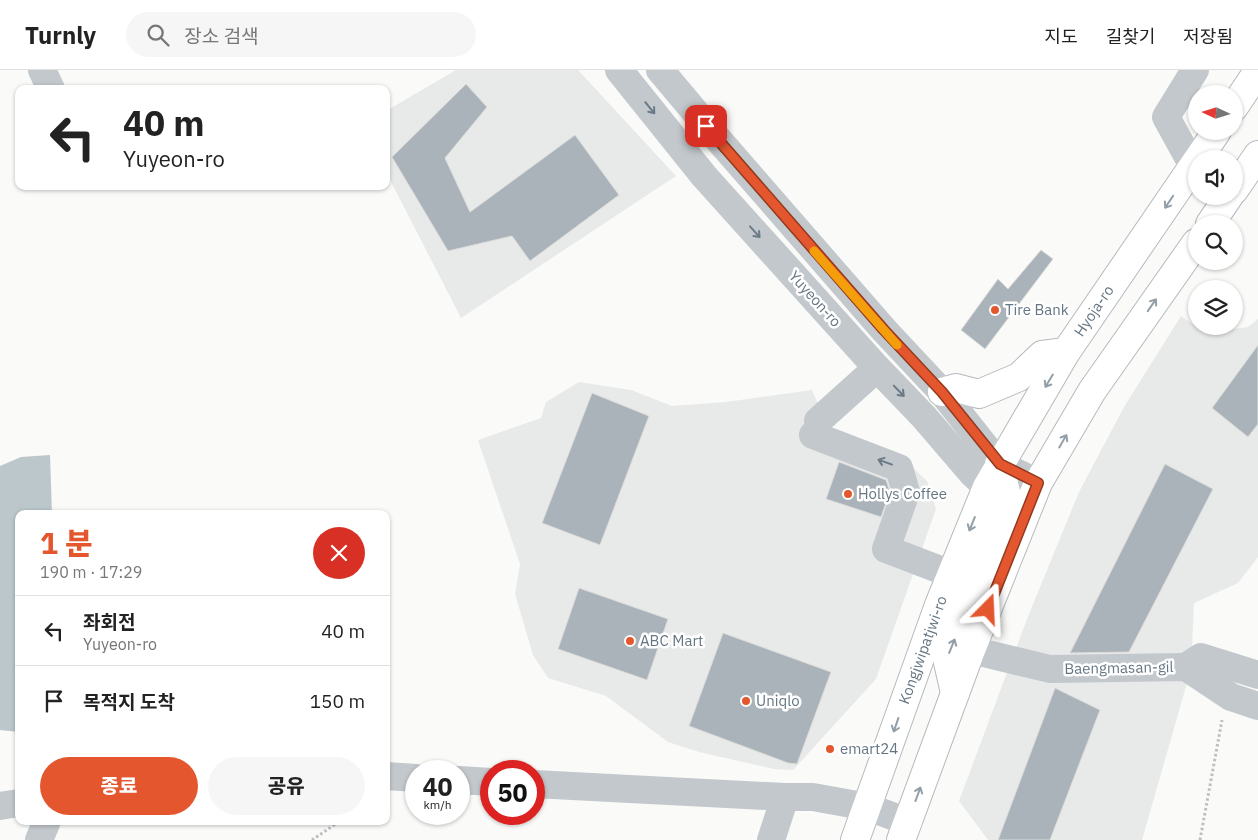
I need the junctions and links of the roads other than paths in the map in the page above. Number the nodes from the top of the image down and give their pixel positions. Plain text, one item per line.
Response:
1 (42, 70) edge
2 (619, 70) edge
3 (660, 70) edge
4 (1195, 70) edge
5 (1258, 72) edge
6 (49, 85) edge
7 (1243, 94) edge
8 (1188, 150) edge
9 (1258, 155) edge
10 (1188, 174) edge
11 (751, 177) junction
12 (1243, 177) edge
13 (725, 199) junction
14 (1188, 254) edge
15 (1066, 352) junction
16 (877, 368) junction
17 (942, 392) junction
18 (1038, 483) junction
19 (1005, 490) junction
20 (951, 574) junction
21 (971, 650) junction
22 (1186, 667) junction
23 (1258, 675) edge
24 (955, 693) junction
25 (1258, 706) edge
26 (390, 776) edge
27 (405, 777) edge
28 (545, 785) edge
29 (785, 797) junction
30 (15, 804) edge
31 (0, 806) edge
32 (868, 806) junction
33 (46, 825) edge
34 (904, 831) edge
35 (40, 840) edge
36 (771, 840) edge
37 (855, 840) edge

1 - 6 street
2 -> 13 street, Yuyeon-ro
3 - 11 street, Yuyeon-ro
4 - 8 street
5 - 7 main road
9 - 12 main road
10 -> 15 main road, Hyoja-ro
11 - 13 street
11 - 17 street, Yuyeon-ro
13 -> 16 street, Yuyeon-ro
18 -> 14 main road
15 - 17 main road
15 -> 19 main road, Hyoja-ro
16 -> 19 street, Yuyeon-ro
20 -> 16 street
17 - 19 street, Yuyeon-ro
18 - 19 main road, Kongjwipatjwi-ro
18 - 19 street, Yuyeon-ro
19 -> 20 main road, Kongjwipatjwi-ro
19 - 21 main road, Kongjwipatjwi-ro
24 -> 19 main road
20 -> 32 main road, Kongjwipatjwi-ro
21 - 22 street, Baengmasan-gil
21 - 24 main road, Kongjwipatjwi-ro
22 - 23 street
22 - 25 street, Baengmasan-gil
34 -> 24 main road, Kongjwipatjwi-ro
26 - 27 street
28 - 29 street
29 - 32 street
29 - 36 street
30 - 31 street
32 - 34 street
32 - 37 main road, Kongjwipatjwi-ro
33 - 35 street

